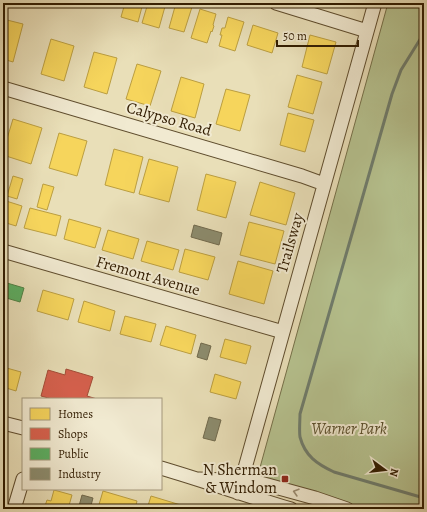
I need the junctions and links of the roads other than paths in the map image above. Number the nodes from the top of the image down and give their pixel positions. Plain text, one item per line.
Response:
1 (276, 3) edge
2 (375, 3) edge
3 (367, 31) junction
4 (3, 88) edge
5 (324, 184) junction
6 (3, 251) edge
7 (283, 332) junction
8 (3, 423) edge
9 (22, 428) edge
10 (162, 468) edge
11 (22, 482) edge
12 (240, 487) junction
13 (329, 506) edge
14 (14, 509) edge
15 (291, 509) edge
16 (347, 509) edge

1 - 3 street
2 - 3 street, Trailsway
3 - 5 street, Trailsway
4 - 5 street, Calypso Road
5 - 7 street, Trailsway
6 - 7 street, Fremont Avenue
7 - 12 street, Trailsway
8 - 9 street
10 - 12 street
11 - 14 street
13 -> 12 street
12 - 15 street
13 - 16 street

